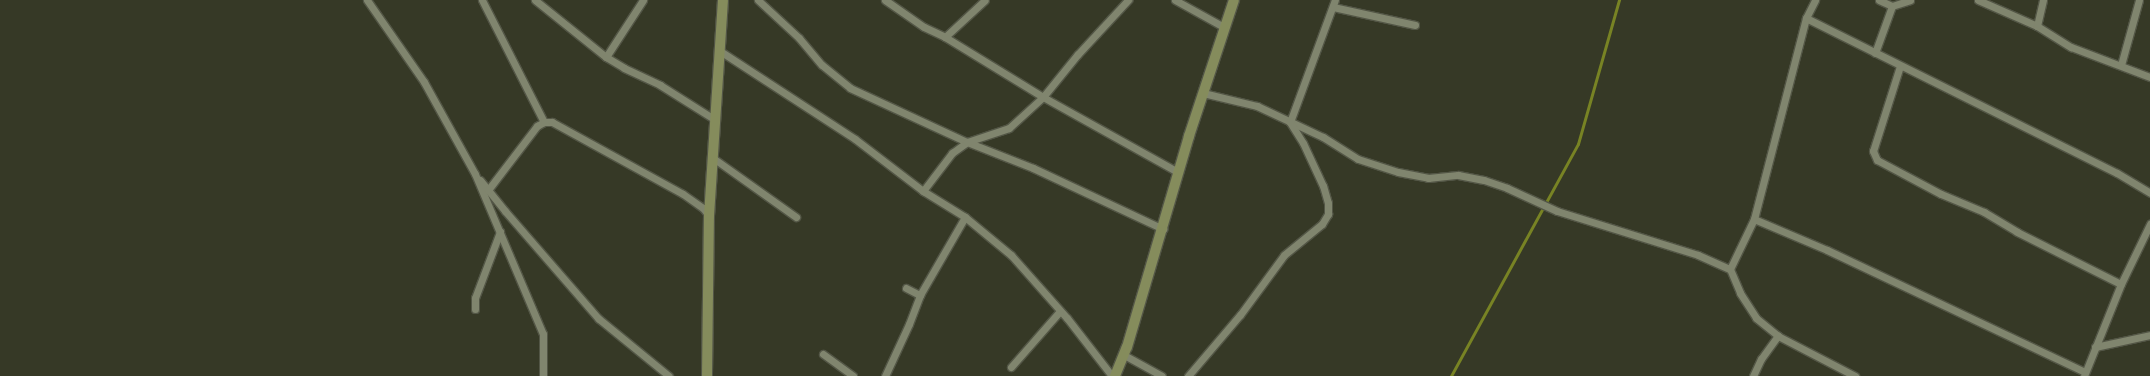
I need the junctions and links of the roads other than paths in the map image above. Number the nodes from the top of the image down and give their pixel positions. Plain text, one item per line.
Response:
1 (367, 0) edge
2 (482, 0) edge
3 (535, 0) edge
4 (643, 0) edge
5 (723, 0) edge
6 (758, 0) edge
7 (884, 0) edge
8 (985, 0) edge
9 (1128, 0) edge
10 (1175, 0) edge
11 (1234, 0) edge
12 (1815, 0) edge
13 (1879, 0) edge
14 (1910, 0) edge
15 (1978, 0) edge
16 (2043, 0) edge
17 (2139, 0) edge
18 (1334, 3) edge
19 (1892, 6) junction
20 (1806, 18) junction
21 (1415, 25) dead end
22 (2037, 26) junction
23 (1224, 27) junction
24 (945, 37) junction
25 (720, 51) junction
26 (1875, 53) junction
27 (606, 57) junction
28 (2121, 65) junction
29 (1900, 66) junction
30 (2150, 77) edge
31 (1202, 93) junction
32 (1043, 97) junction
33 (714, 119) junction
34 (544, 122) junction
35 (1290, 122) junction
36 (967, 142) junction
37 (713, 158) junction
38 (1178, 172) junction
39 (475, 174) junction
40 (488, 190) junction
41 (923, 191) junction
42 (2150, 193) edge
43 (709, 216) junction
44 (796, 217) dead end
45 (965, 218) junction
46 (1754, 219) junction
47 (2150, 224) edge
48 (1163, 229) junction
49 (500, 232) junction
50 (1730, 269) junction
51 (2121, 284) junction
52 (906, 288) dead end
53 (920, 295) junction
54 (475, 309) dead end
55 (1060, 311) junction
56 (2150, 335) edge
57 (1778, 336) junction
58 (2095, 347) junction
59 (823, 354) dead end
60 (1124, 355) junction
61 (1011, 367) dead end
62 (2084, 374) edge
63 (544, 376) edge
64 (669, 376) edge
65 (708, 376) edge
66 (853, 376) edge
67 (885, 376) edge
68 (1112, 376) edge
69 (1115, 376) edge
70 (1162, 376) edge
71 (1188, 376) edge
72 (1753, 376) edge
73 (1855, 376) edge

1 - 39 street
2 - 34 street
3 - 27 street
4 - 27 street
5 - 25 street
6 - 36 street
7 - 24 street
8 - 24 street
9 - 32 street
10 - 23 street
11 - 23 street
12 - 20 street
13 - 19 street
14 - 19 street
15 - 22 street
16 - 22 street
17 - 28 street
18 - 21 street
18 - 35 street
19 - 26 street
20 - 26 street
20 - 46 street
22 - 28 street
23 - 31 street
24 - 32 street
25 - 33 street
25 - 41 street
26 - 29 street
27 - 33 street
28 - 30 street
29 - 42 street
29 - 51 street
31 - 35 street
31 - 38 street
32 - 36 street
32 - 38 street
33 - 37 street
34 - 40 street
34 - 43 street
35 - 50 street
35 - 71 street
36 - 41 street
36 - 48 street
37 - 43 street
37 - 44 street
38 - 48 street
39 - 40 street
39 - 49 street
40 - 64 street
41 - 45 street
43 - 65 street
45 - 53 street
45 - 55 street
46 - 50 street
46 - 62 street
47 - 51 street
48 - 60 street
49 - 54 street
49 - 63 street
50 - 57 street
51 - 58 street
52 - 53 street
53 - 67 street
55 - 61 street
55 - 68 street
56 - 58 street
57 - 72 street
57 - 73 street
58 - 62 street
59 - 66 street
60 - 69 street
60 - 70 street

